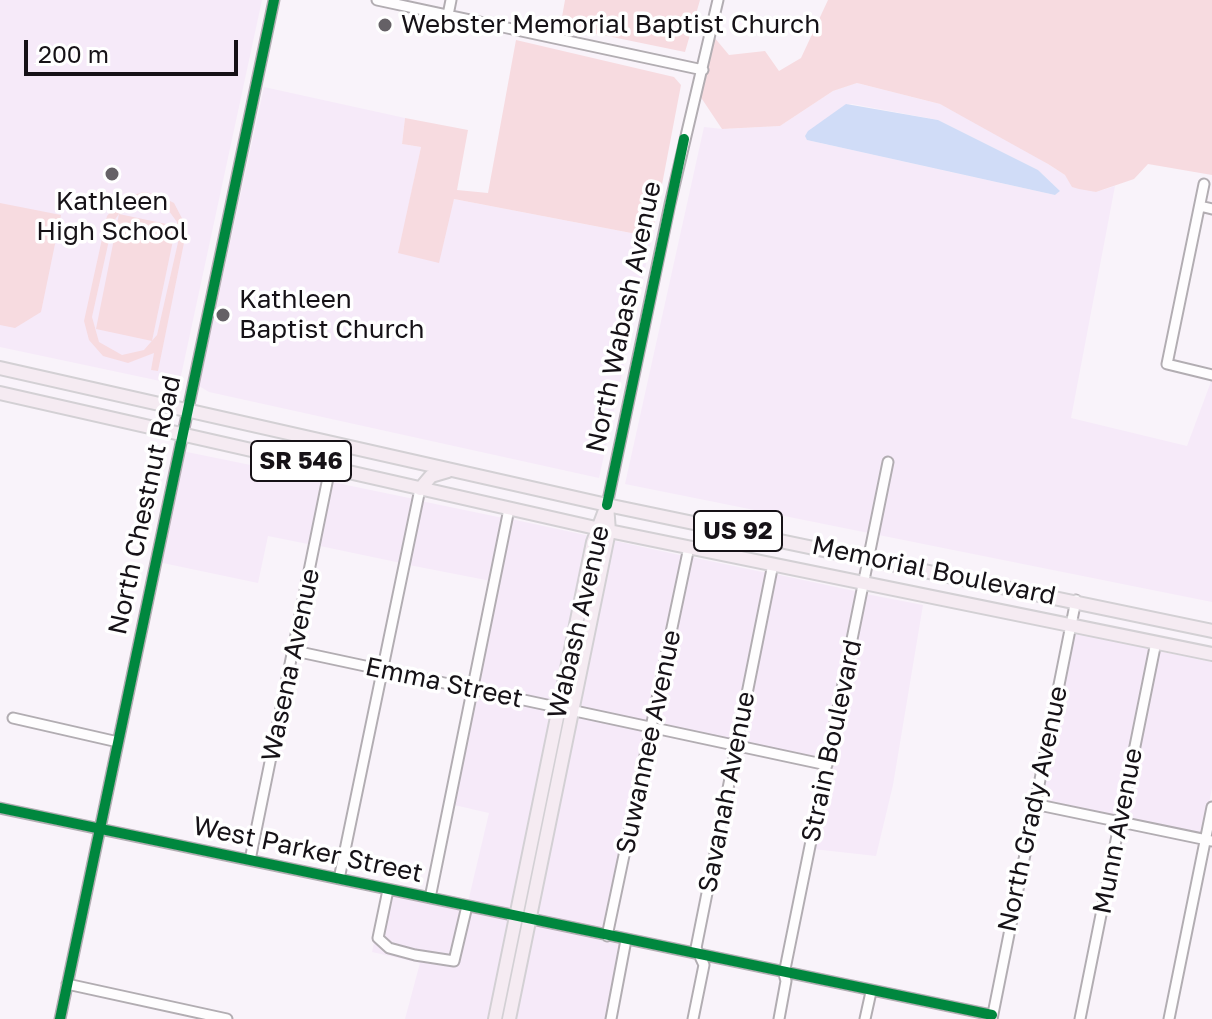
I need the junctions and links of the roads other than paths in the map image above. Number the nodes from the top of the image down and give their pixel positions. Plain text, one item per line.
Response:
1 (274, 0) edge
2 (377, 0) edge
3 (451, 0) edge
4 (718, 0) edge
5 (448, 15) junction
6 (703, 70) junction
7 (1204, 184) dead end
8 (1200, 206) junction
9 (1212, 209) edge
10 (0, 368) edge
11 (1212, 375) edge
12 (0, 393) edge
13 (187, 410) junction
14 (181, 434) junction
15 (888, 462) dead end
16 (330, 468) junction
17 (451, 470) junction
18 (420, 489) junction
19 (607, 505) junction
20 (509, 509) junction
21 (603, 529) junction
22 (689, 547) junction
23 (869, 557) junction
24 (773, 564) junction
25 (865, 583) junction
26 (1076, 600) junction
27 (1071, 625) junction
28 (1211, 628) edge
29 (1156, 642) junction
30 (295, 651) junction
31 (1212, 654) edge
32 (384, 671) junction
33 (474, 690) junction
34 (559, 708) junction
35 (572, 711) junction
36 (13, 718) dead end
37 (652, 728) junction
38 (118, 742) junction
39 (737, 746) junction
40 (827, 765) junction
41 (1034, 804) junction
42 (1212, 807) edge
43 (0, 808) edge
44 (1121, 821) junction
45 (99, 829) junction
46 (1209, 841) edge
47 (250, 860) junction
48 (339, 879) junction
49 (388, 890) junction
50 (430, 898) junction
51 (467, 906) junction
52 (516, 915) junction
53 (529, 919) junction
54 (607, 936) junction
55 (626, 940) junction
56 (701, 956) junction
57 (784, 974) junction
58 (67, 984) junction
59 (871, 992) junction
60 (945, 1013) edge
61 (992, 1017) edge
62 (60, 1019) edge
63 (227, 1019) edge
64 (495, 1019) edge
65 (509, 1019) edge
66 (611, 1019) edge
67 (693, 1019) edge
68 (779, 1019) edge
69 (865, 1019) edge
70 (1080, 1019) edge
71 (1169, 1019) edge

1 - 13 street, North Chestnut Road
2 - 5 street
3 - 5 street
4 - 6 street, North Wabash Avenue
5 - 6 street
6 - 19 street, North Wabash Avenue
7 - 8 street
8 - 9 street
8 - 11 street
10 - 13 main road, Memorial Boulevard / SR 546
12 - 14 main road, SR 546
13 - 14 street, North Chestnut Road
13 - 17 main road, Memorial Boulevard / SR 546
14 - 16 main road, SR 546
14 - 38 street, North Chestnut Road
15 - 23 street, Strain Boulevard
16 - 18 main road, SR 546
16 - 30 street, Wasena Avenue
17 - 18 main road
17 - 19 main road, Memorial Boulevard / SR 546
18 - 20 main road, SR 546
18 - 32 street
19 - 21 main road, Wabash Avenue
19 - 23 main road, Memorial Boulevard / US 92
20 - 21 main road, SR 546
20 - 33 street
21 - 22 main road, US 92
21 - 34 main road, Wabash Avenue
21 - 35 main road, Wabash Avenue
22 - 24 main road, US 92
22 - 37 street, Suwannee Avenue
23 - 25 street, Strain Boulevard
23 - 26 main road, Memorial Boulevard / US 92
24 - 25 main road, US 92
24 - 39 street, Savanah Avenue
25 - 27 main road, US 92
25 - 40 street, Strain Boulevard
26 - 27 street, North Grady Avenue
26 - 28 main road, Memorial Boulevard / US 92
27 - 29 main road, US 92
27 - 41 street, North Grady Avenue
29 - 31 main road, US 92
29 - 44 street, Munn Avenue
30 - 32 street, Emma Street
30 - 47 street, Wasena Avenue
32 - 33 street, Emma Street
32 - 48 street
33 - 34 street, Emma Street
33 - 50 street
34 - 35 street, Emma Street
34 - 52 main road, Wabash Avenue
35 - 37 street, Emma Street
35 - 53 main road, Wabash Avenue
36 - 38 street
37 - 39 street, Emma Street
37 - 54 street, Suwannee Avenue
38 - 45 street, North Chestnut Road
39 - 40 street, Emma Street
39 - 56 street, Savanah Avenue
40 - 57 street, Strain Boulevard
41 - 44 street
41 - 61 street, North Grady Avenue
42 - 46 street
43 - 45 street, West Parker Street
44 - 46 street
44 - 70 street, Munn Avenue
45 - 47 street, West Parker Street
45 - 58 street, North Chestnut Road
46 - 71 street
47 - 48 street, West Parker Street
48 - 49 street, West Parker Street
49 - 50 street, West Parker Street
49 - 51 street
50 - 51 street, West Parker Street
51 - 52 street, West Parker Street
52 - 53 street, West Parker Street
52 - 64 main road, Wabash Avenue
53 - 54 street, West Parker Street
53 - 65 main road, Wabash Avenue
54 - 55 street, West Parker Street
55 - 56 street
55 - 66 street
56 - 57 street
56 - 67 street, Savanah Avenue
57 - 59 street
57 - 68 street, Strain Boulevard
58 - 62 street, North Chestnut Road
58 - 63 street
59 - 60 street
59 - 69 street
60 - 61 street

